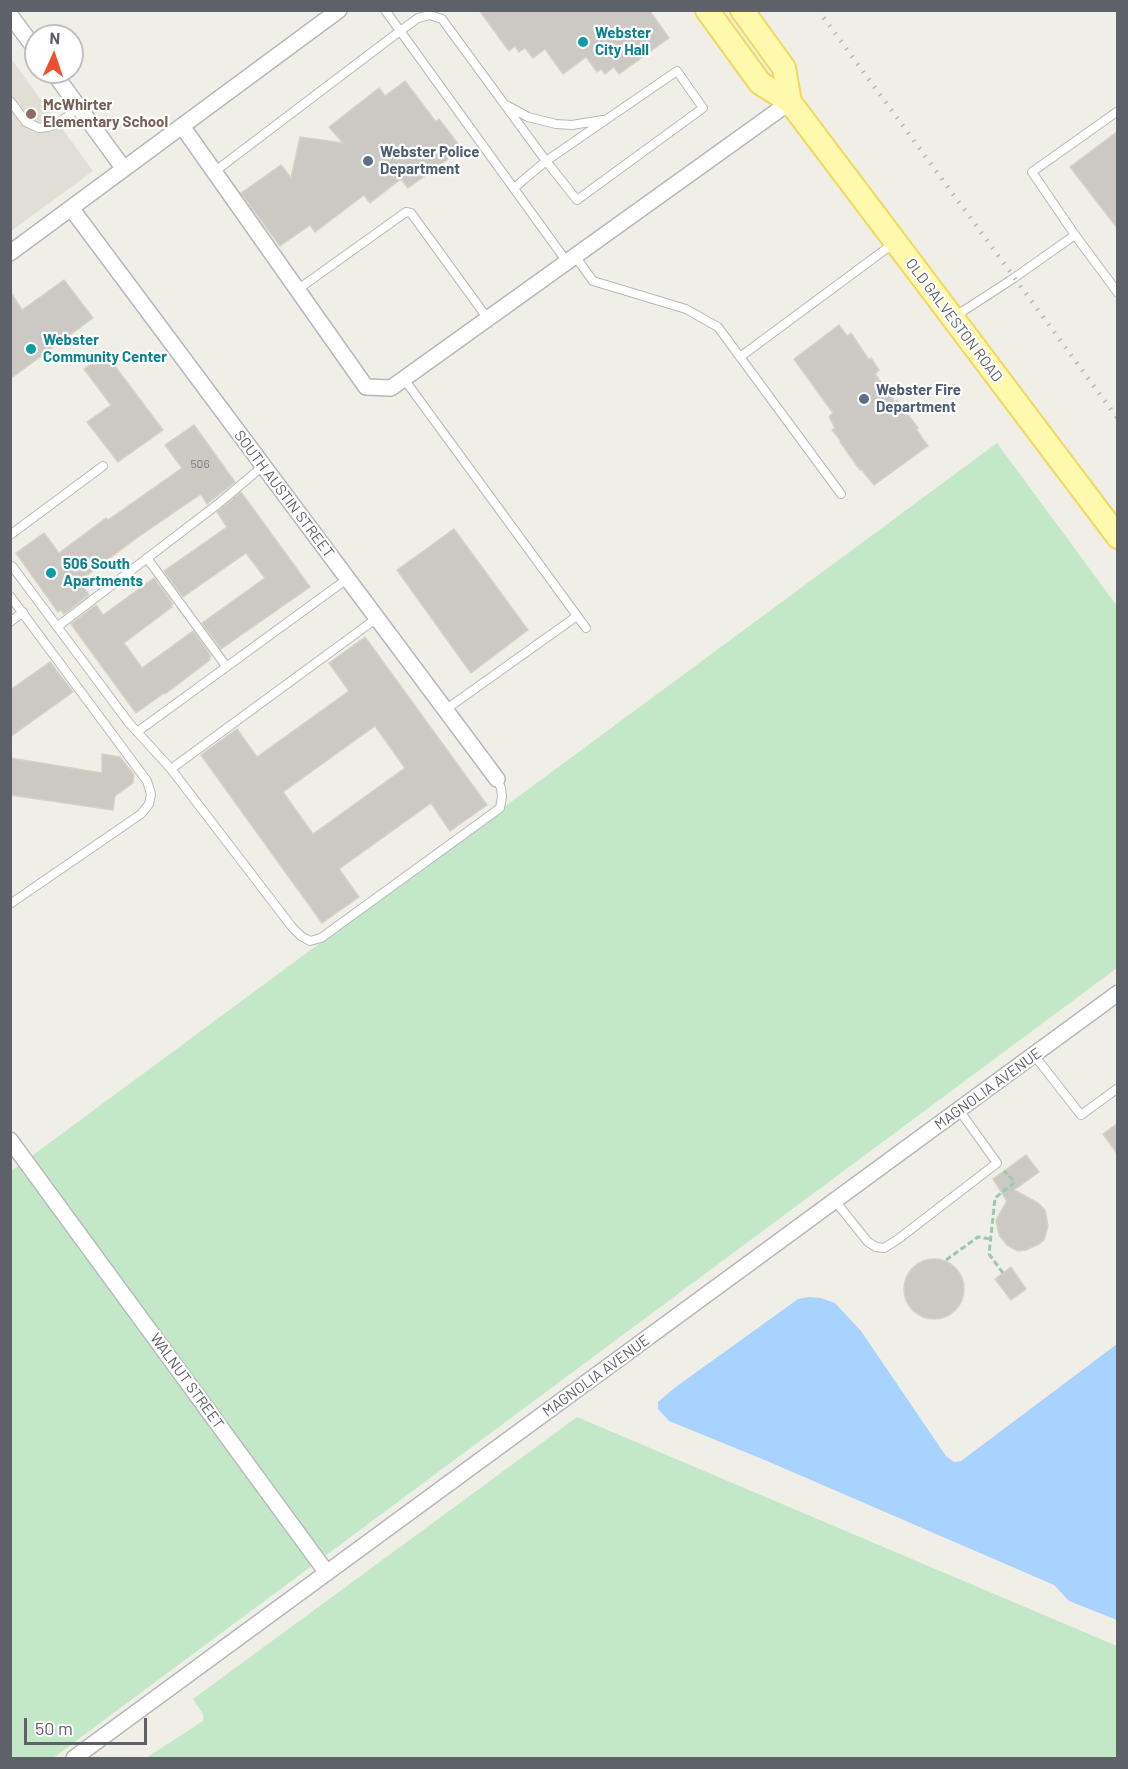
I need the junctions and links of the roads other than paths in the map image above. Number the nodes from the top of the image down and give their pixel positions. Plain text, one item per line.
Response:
1 (339, 10) edge
2 (385, 10) edge
3 (707, 10) edge
4 (742, 10) edge
5 (10, 15) edge
6 (400, 31) junction
7 (24, 34) edge
8 (61, 84) edge
9 (10, 101) edge
10 (502, 101) junction
11 (790, 102) junction
12 (79, 108) junction
13 (1118, 111) edge
14 (20, 113) junction
15 (609, 118) junction
16 (10, 119) edge
17 (182, 126) junction
18 (546, 161) junction
19 (124, 169) junction
20 (214, 172) junction
21 (514, 188) junction
22 (71, 208) junction
23 (1075, 235) junction
24 (895, 242) junction
25 (10, 253) edge
26 (571, 259) junction
27 (297, 290) junction
28 (1118, 293) edge
29 (952, 318) junction
30 (488, 319) junction
31 (740, 357) junction
32 (404, 380) junction
33 (103, 466) dead end
34 (263, 466) junction
35 (841, 494) dead end
36 (10, 535) edge
37 (1118, 537) edge
38 (147, 558) junction
39 (12, 566) dead end
40 (347, 579) junction
41 (10, 596) edge
42 (23, 612) junction
43 (577, 616) junction
44 (377, 618) junction
45 (10, 622) edge
46 (57, 627) junction
47 (586, 628) dead end
48 (226, 666) junction
49 (445, 710) junction
50 (137, 732) junction
51 (171, 769) junction
52 (497, 779) joint
53 (10, 904) edge
54 (1118, 993) edge
55 (1034, 1055) junction
56 (1118, 1088) edge
57 (958, 1110) junction
58 (10, 1140) edge
59 (835, 1201) junction
60 (327, 1573) junction
61 (81, 1757) edge

1 - 17 street
2 - 6 lane
3 - 11 main road, OLD GALVESTON ROAD
4 - 11 main road, OLD GALVESTON ROAD
5 - 7 street
6 - 10 lane
6 - 20 lane
6 - 21 lane
8 - 12 street
9 - 14 lane
10 - 15 lane
10 - 18 lane
11 - 24 main road, OLD GALVESTON ROAD
11 - 26 street
12 - 14 lane
12 - 19 street
13 - 23 lane
14 - 16 lane
15 - 18 lane
15 - 18 lane
17 - 19 street
17 - 20 street
18 - 21 lane
19 - 22 street
20 - 27 street
21 - 26 lane
22 - 25 street
22 - 34 street, SOUTH AUSTIN STREET
23 - 28 lane
23 - 29 lane
24 - 29 main road, OLD GALVESTON ROAD
24 - 31 lane
26 - 30 street
26 - 31 lane
27 - 30 lane
27 - 32 street
29 - 37 main road, OLD GALVESTON ROAD
30 - 32 street
31 - 35 lane
32 - 43 lane
33 - 36 lane
34 - 38 lane
34 - 40 street, SOUTH AUSTIN STREET
38 - 46 lane
38 - 48 lane
39 - 46 lane
40 - 44 street, SOUTH AUSTIN STREET
40 - 48 lane
41 - 42 lane
42 - 45 lane
42 - 53 lane
43 - 47 lane
43 - 49 lane
44 - 49 street, SOUTH AUSTIN STREET
44 - 51 lane
46 - 50 lane
48 - 50 lane
49 - 52 street, SOUTH AUSTIN STREET
50 - 51 lane
51 - 52 lane
54 - 55 street, MAGNOLIA AVENUE
55 - 56 lane
55 - 57 street, MAGNOLIA AVENUE
57 - 59 street, MAGNOLIA AVENUE
57 - 59 lane
58 - 60 street, WALNUT STREET
59 - 60 street, MAGNOLIA AVENUE
60 - 61 street, MAGNOLIA AVENUE

